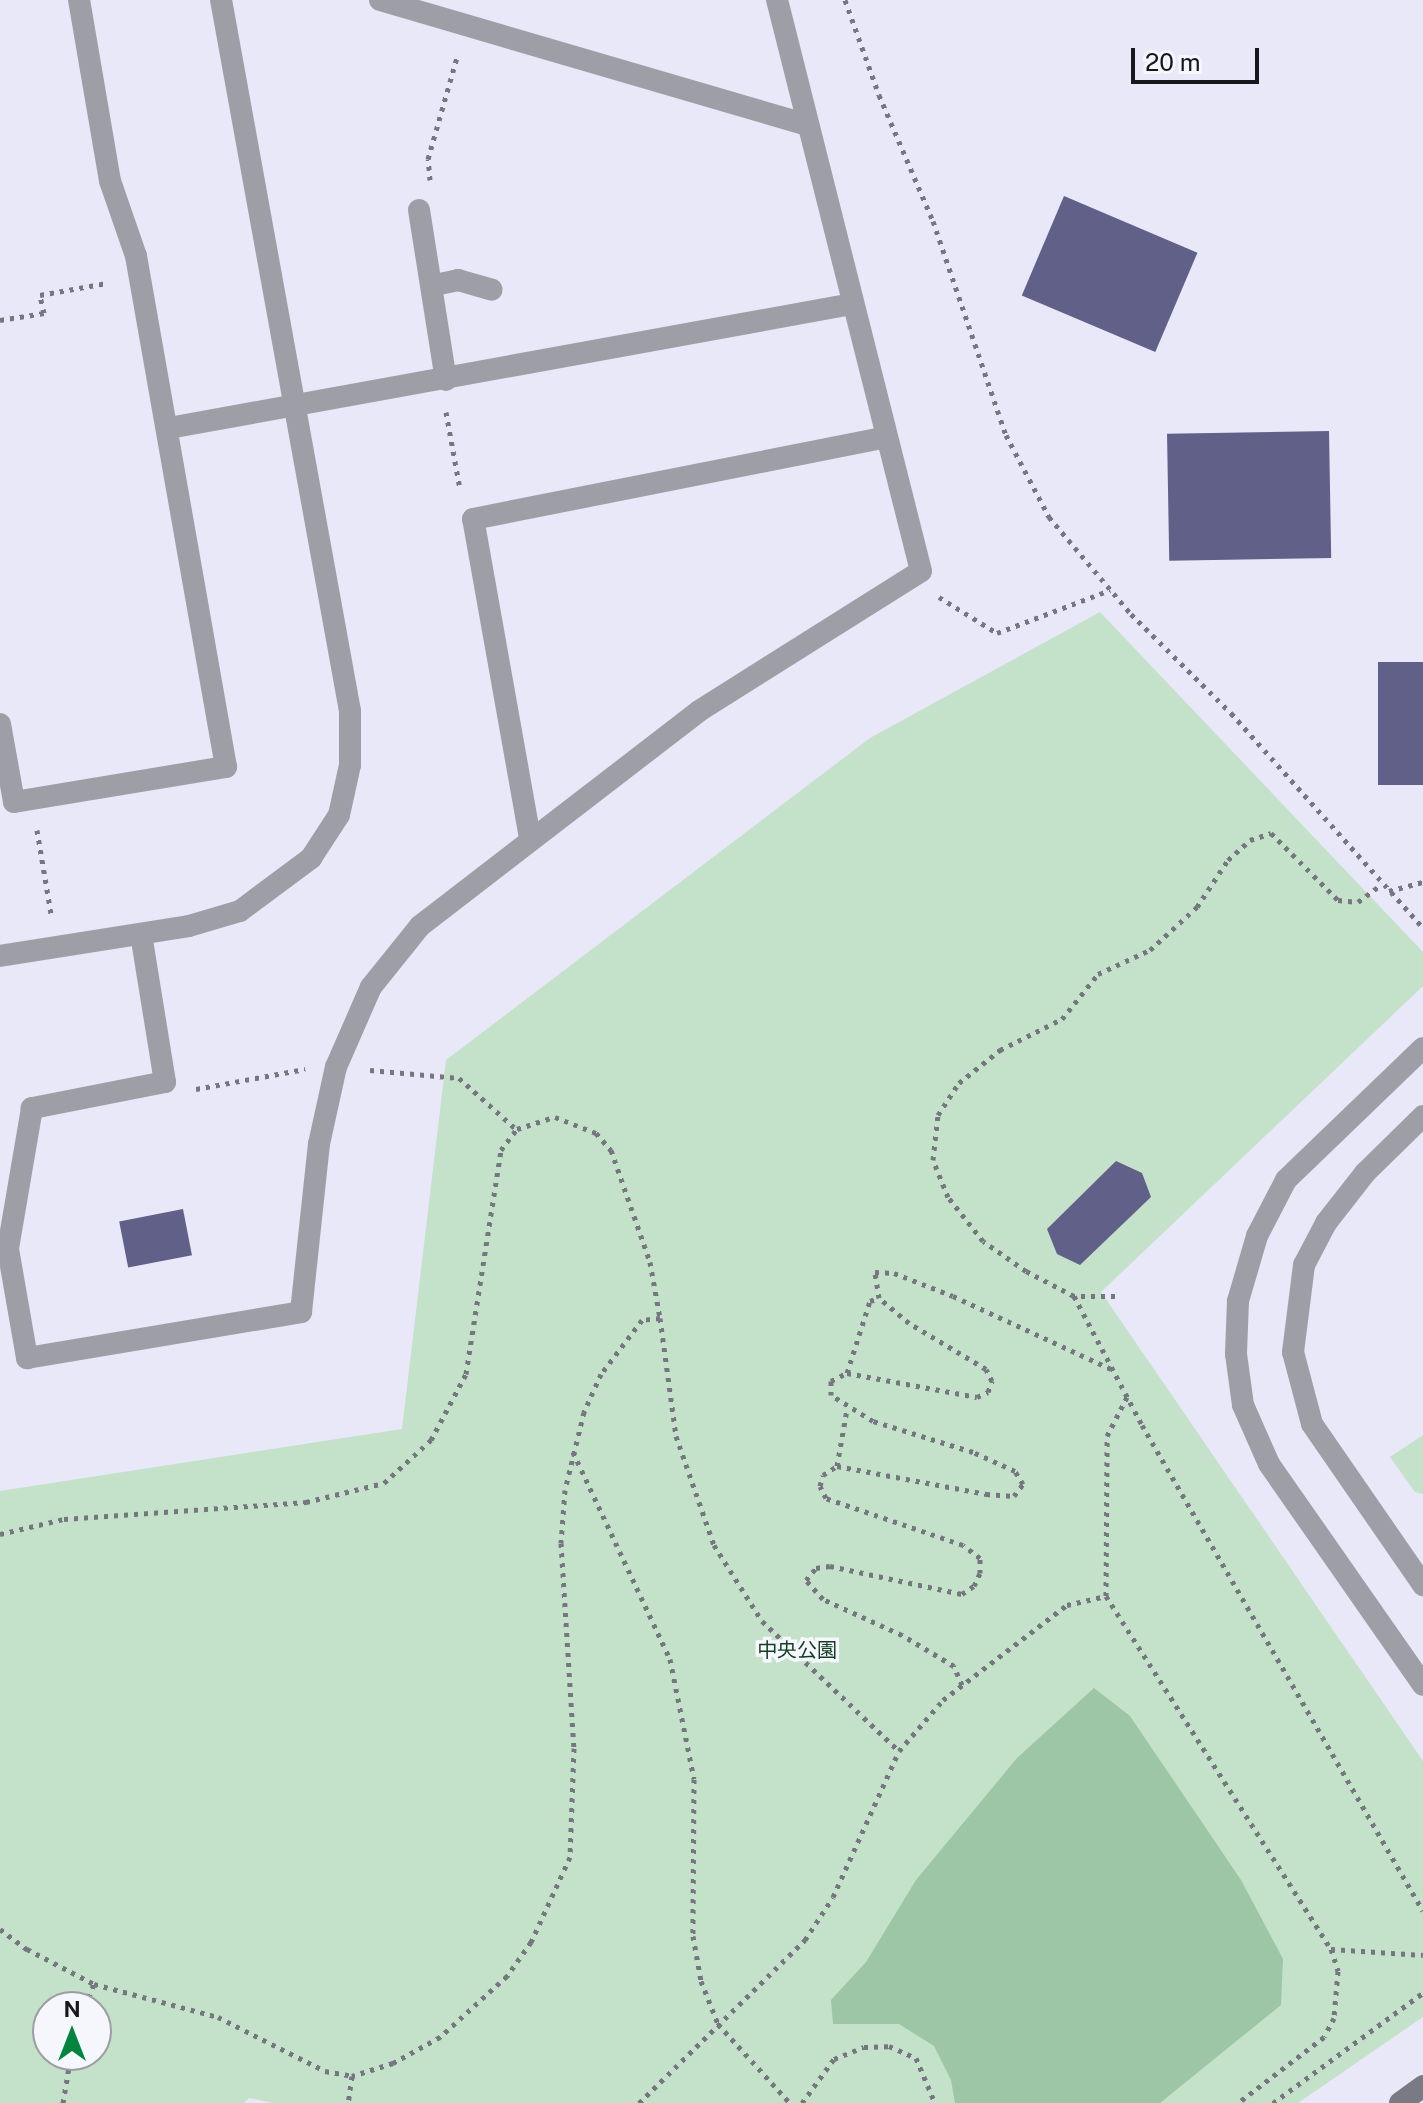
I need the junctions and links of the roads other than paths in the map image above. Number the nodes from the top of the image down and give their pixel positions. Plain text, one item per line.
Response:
1 (79, 0) edge
2 (221, 0) edge
3 (380, 0) edge
4 (777, 0) edge
5 (808, 125) junction
6 (419, 210) dead end
7 (435, 285) junction
8 (492, 290) dead end
9 (852, 304) junction
10 (446, 380) junction
11 (292, 407) junction
12 (169, 428) junction
13 (886, 437) junction
14 (0, 724) edge
15 (530, 838) junction
16 (141, 934) junction
17 (0, 956) edge
18 (1423, 1048) edge
19 (1423, 1116) edge
20 (1423, 1585) edge
21 (1423, 1685) edge
22 (1423, 2086) edge
23 (1400, 2103) edge

1 - 12 street
2 - 11 street
3 - 5 street
4 - 5 street
5 - 9 street
6 - 7 street
7 - 8 street
7 - 10 street
9 - 10 street
9 - 13 street
10 - 11 street
11 - 12 street
11 - 16 street
12 - 14 street
13 - 15 street
13 - 15 street
15 - 16 street
16 - 17 street
18 - 21 street
19 - 20 street
22 - 23 main road

